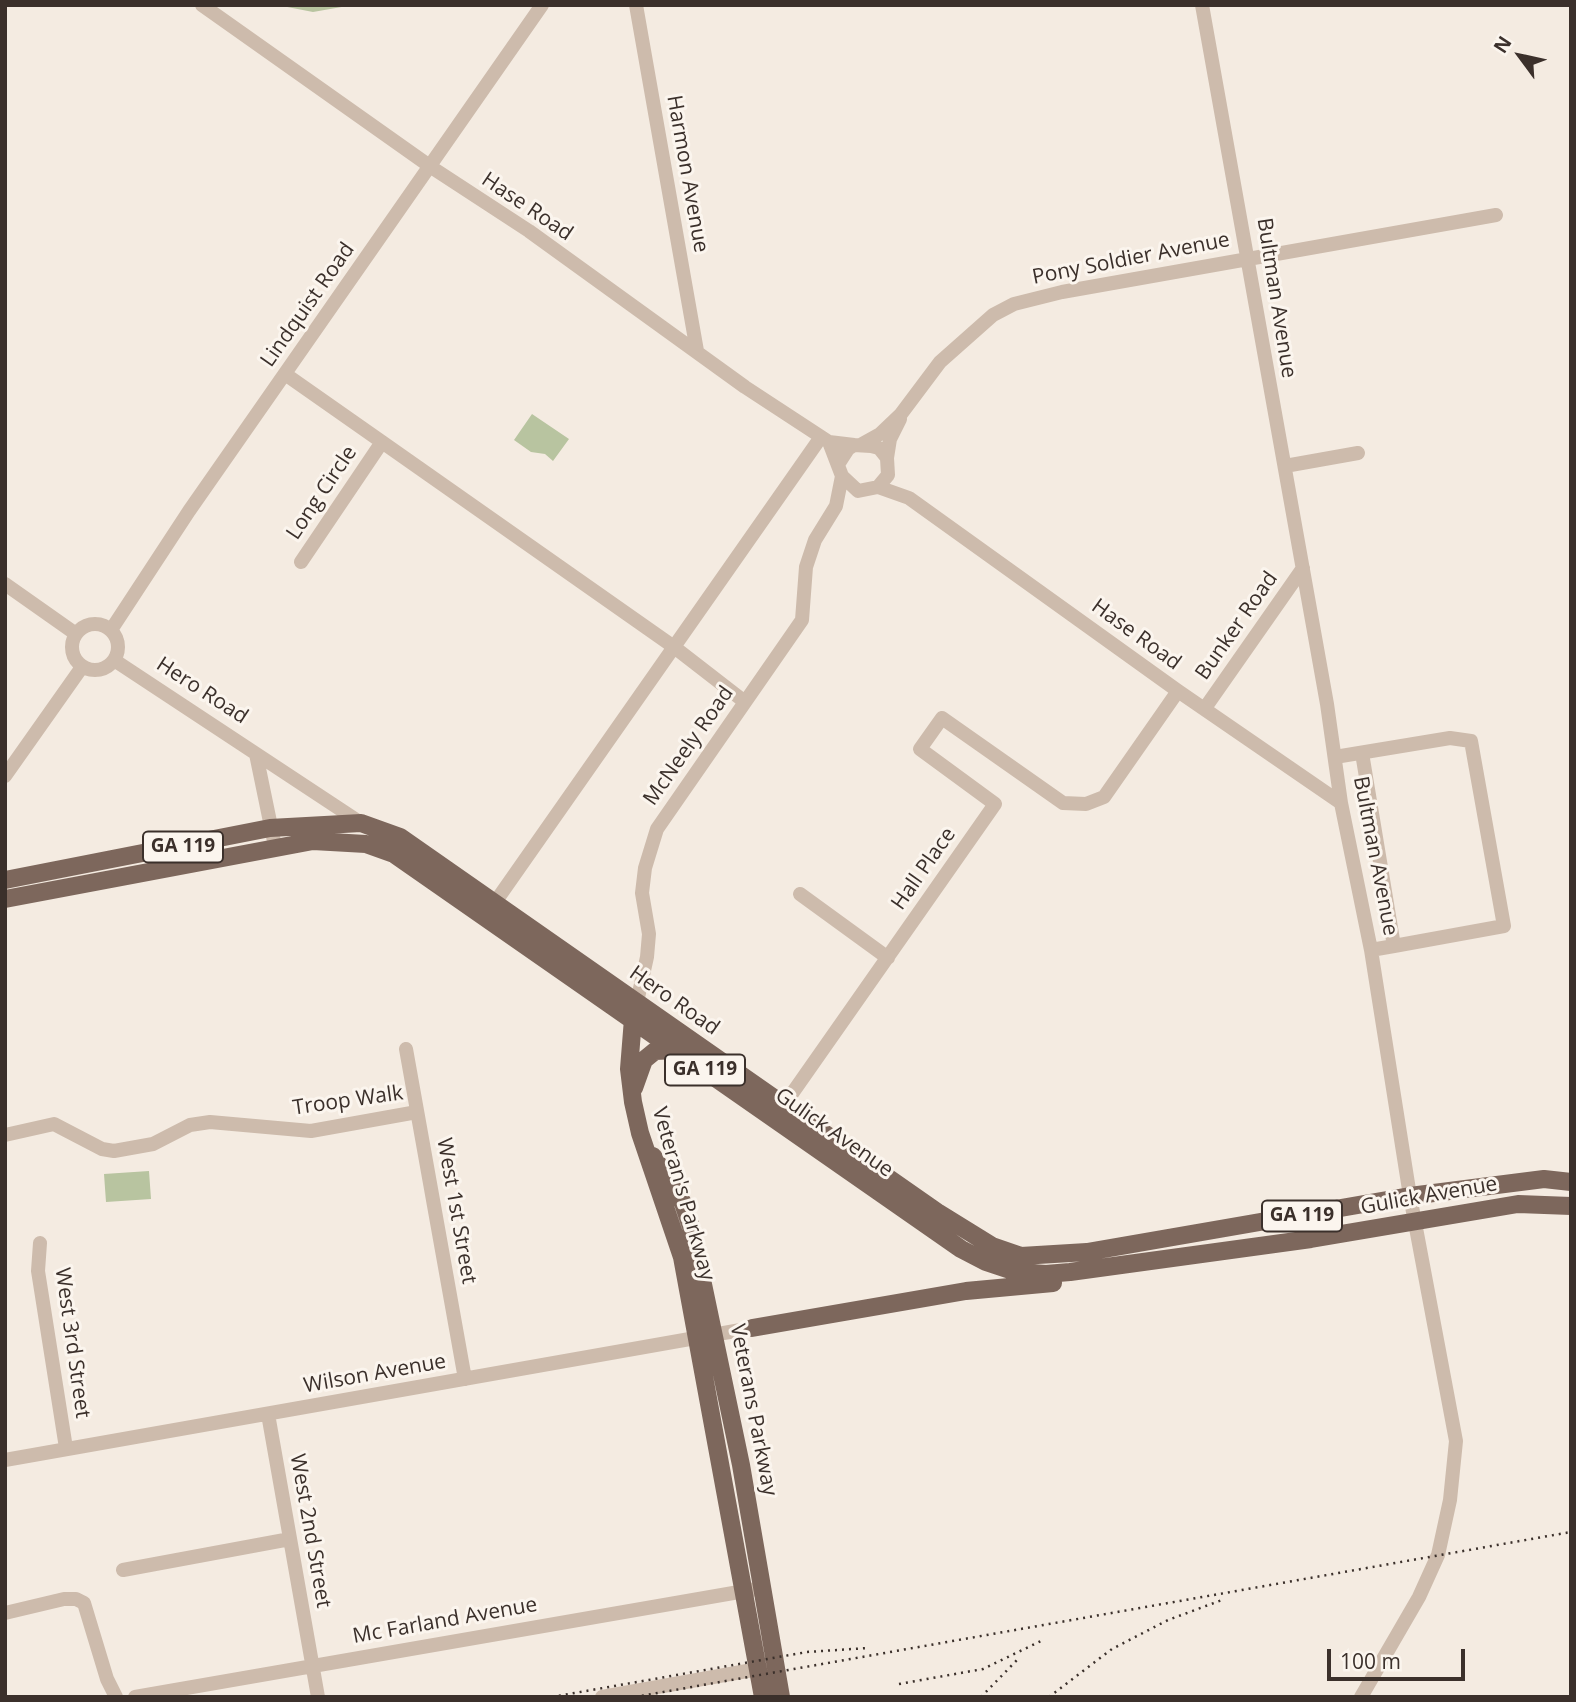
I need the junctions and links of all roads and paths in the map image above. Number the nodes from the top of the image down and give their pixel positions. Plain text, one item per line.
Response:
1 (202, 5) edge
2 (542, 5) edge
3 (636, 5) edge
4 (1202, 5) edge
5 (431, 167) junction
6 (1496, 215) dead end
7 (1249, 258) junction
8 (696, 351) junction
9 (285, 374) junction
10 (901, 414) junction
11 (825, 439) junction
12 (382, 442) junction
13 (858, 445) junction
14 (1357, 453) dead end
15 (888, 463) junction
16 (1284, 466) junction
17 (841, 470) junction
18 (872, 489) junction
19 (909, 498) junction
20 (831, 514) junction
21 (301, 562) dead end
22 (1303, 568) junction
23 (5, 584) edge
24 (111, 630) junction
25 (76, 635) junction
26 (674, 647) junction
27 (114, 660) junction
28 (82, 667) junction
29 (1178, 691) junction
30 (745, 702) junction
31 (1205, 708) junction
32 (1362, 753) junction
33 (256, 754) junction
34 (1335, 757) junction
35 (5, 776) edge
36 (1341, 803) junction
37 (361, 823) junction
38 (270, 828) junction
39 (275, 846) junction
40 (5, 880) edge
41 (800, 894) dead end
42 (5, 899) edge
43 (496, 901) junction
44 (1394, 946) junction
45 (1371, 950) junction
46 (888, 958) junction
47 (635, 1011) junction
48 (406, 1049) dead end
49 (676, 1050) junction
50 (632, 1102) junction
51 (784, 1105) junction
52 (417, 1112) junction
53 (5, 1135) edge
54 (1571, 1182) edge
55 (1410, 1196) junction
56 (1571, 1206) edge
57 (1415, 1221) junction
58 (40, 1243) dead end
59 (1153, 1261) junction
60 (752, 1328) joint
61 (707, 1336) junction
62 (465, 1380) junction
63 (268, 1414) junction
64 (66, 1448) junction
65 (5, 1460) edge
66 (290, 1539) junction
67 (123, 1570) dead end
68 (753, 1590) junction
69 (5, 1613) edge
70 (313, 1664) junction
71 (758, 1669) junction
72 (116, 1697) edge
73 (135, 1697) edge
74 (318, 1697) edge
75 (602, 1697) edge
76 (763, 1697) edge
77 (781, 1697) edge
78 (1360, 1697) edge

1 - 5 street, Hase Road
2 - 5 street, Lindquist Road
3 - 8 street, Harmon Avenue
4 - 7 street, Bultman Avenue
5 - 8 street, Hase Road
5 - 9 street, Lindquist Road
6 - 7 street, Pony Soldier Avenue
7 - 10 street, Pony Soldier Avenue
7 - 16 street, Bultman Avenue
8 - 11 street, Hase Road
9 - 12 street, Long Circle
9 - 24 street, Lindquist Road
10 - 13 street
10 - 15 street
11 - 13 street
11 - 17 street
11 - 26 street
12 - 21 street, Long Circle
12 - 26 street
13 - 15 street
13 - 17 street
14 - 16 street
15 - 18 street
15 - 19 street
16 - 22 street, Bultman Avenue
17 - 18 street
17 - 20 street
18 - 19 street
18 - 20 street
19 - 29 street, Hase Road
20 - 30 street, McNeely Road
22 - 31 street, Bunker Road
22 - 34 street, Bultman Avenue
23 - 25 street
24 - 25 street
24 - 27 street
25 - 28 street
26 - 30 street
26 - 43 street
27 - 28 street
27 - 33 street, Hero Road
28 - 35 street
29 - 31 street, Hase Road
29 - 46 street, Hall Place
30 - 47 street, McNeely Road
31 - 36 street, Hase Road
32 - 34 street
32 - 44 street
32 - 44 street
33 - 37 street
33 - 38 street, Hero Road
34 - 36 street, Bultman Avenue
36 - 45 street, Bultman Avenue
37 - 38 main road, GA 119
37 - 43 main road, Hero Road / GA 119
38 - 39 street, Hero Road
38 - 40 main road, GA 119
39 - 42 main road, Gulick Avenue / GA 119
39 - 47 main road, Gulick Avenue / GA 119
41 - 46 street
43 - 47 main road, Hero Road / GA 119
44 - 45 street
45 - 55 street, Bultman Avenue
46 - 51 street, Hall Place
47 - 49 main road, Gulick Avenue / GA 119
47 - 50 main road, Veteran's Parkway
47 - 51 main road, Hero Road / GA 119
48 - 52 street, West 1st Street
49 - 50 main road
49 - 59 main road, Gulick Avenue / GA 119
50 - 61 main road, Veteran's Parkway
51 - 55 main road, Hero Road / GA 119
52 - 53 street, Troop Walk
52 - 62 street, West 1st Street
54 - 55 main road, GA 119
55 - 57 street, Bultman Avenue
56 - 57 main road, Gulick Avenue / GA 119
57 - 59 main road, Gulick Avenue / GA 119
57 - 78 street, Bultman Avenue
58 - 64 street, West 3rd Street
59 - 60 main road
60 - 61 street, Wilson Avenue
61 - 62 street, Wilson Avenue
61 - 68 main road, Veterans Parkway
62 - 63 street, Wilson Avenue
63 - 64 street, Wilson Avenue
63 - 66 street, West 2nd Street
64 - 65 street, Wilson Avenue
66 - 67 street
66 - 70 street, West 2nd Street
68 - 70 street, Mc Farland Avenue
68 - 71 main road, Veterans Parkway
68 - 77 main road, Veterans Parkway
69 - 72 street
70 - 73 street, Mc Farland Avenue
70 - 74 street, West 2nd Street
71 - 75 street
71 - 76 main road, Veterans Parkway

